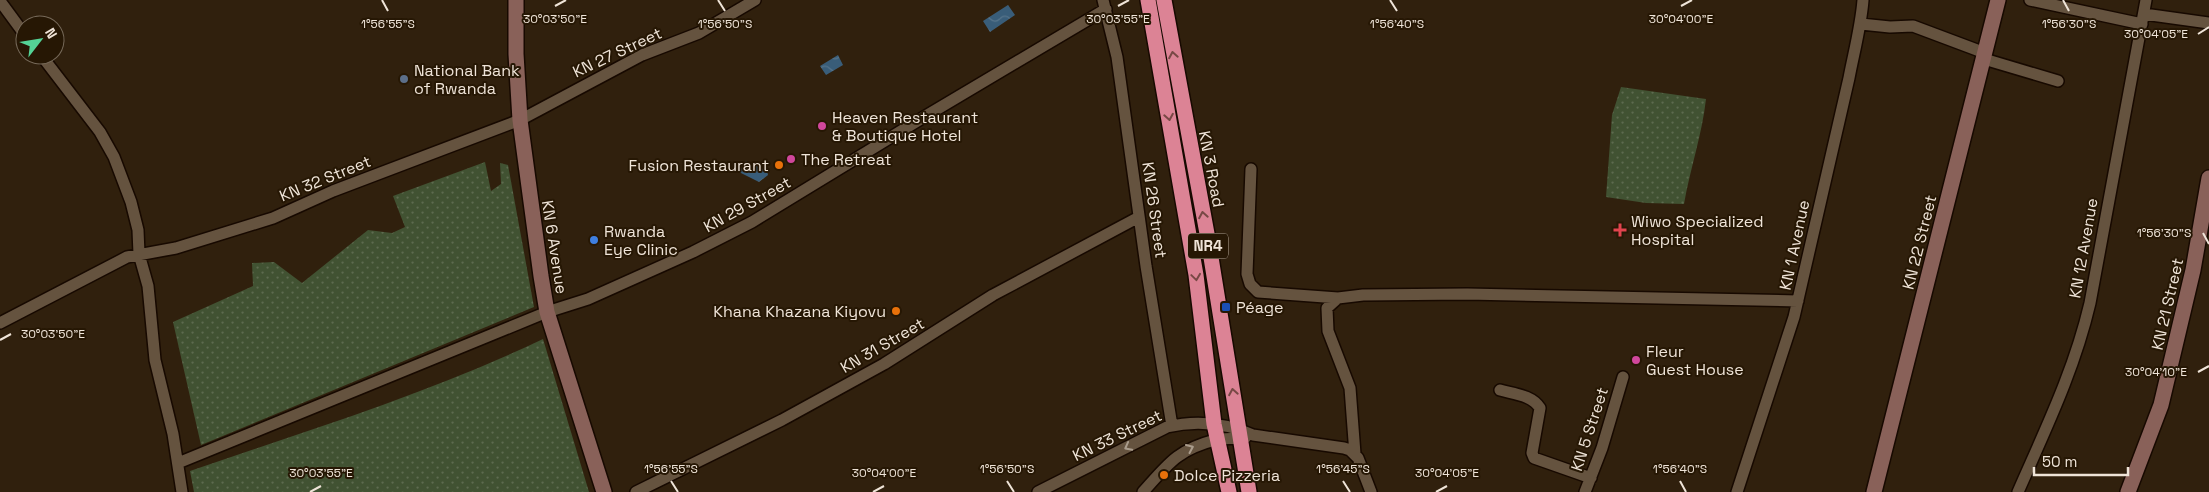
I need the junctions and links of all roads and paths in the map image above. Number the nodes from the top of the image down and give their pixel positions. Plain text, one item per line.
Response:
1 (516, 0) edge
2 (755, 0) edge
3 (1148, 0) edge
4 (1164, 0) edge
5 (1863, 0) edge
6 (1998, 0) edge
7 (2030, 0) edge
8 (2146, 0) edge
9 (0, 2) edge
10 (1104, 5) edge
11 (2143, 19) junction
12 (15, 22) edge
13 (2209, 23) edge
14 (1862, 24) junction
15 (1985, 56) junction
16 (49, 65) edge
17 (2058, 81) dead end
18 (520, 120) junction
19 (1252, 170) dead end
20 (2209, 178) edge
21 (1139, 216) junction
22 (140, 254) junction
23 (1338, 298) junction
24 (1798, 300) junction
25 (547, 312) junction
26 (0, 323) edge
27 (1623, 377) dead end
28 (1500, 390) dead end
29 (1214, 424) junction
30 (1172, 426) junction
31 (1244, 434) junction
32 (1218, 439) junction
33 (1355, 454) junction
34 (178, 463) junction
35 (1591, 478) junction
36 (182, 492) edge
37 (604, 492) edge
38 (636, 492) edge
39 (1038, 492) edge
40 (1143, 492) edge
41 (1229, 492) edge
42 (1249, 492) edge
43 (1371, 492) edge
44 (1585, 492) edge
45 (1737, 492) edge
46 (1874, 492) edge
47 (2018, 492) edge
48 (2128, 492) edge

1 - 18 street, KN 6 Avenue
2 - 18 street, KN 27 Street
3 -> 29 highway, KN 3 Road / NR4
31 -> 4 highway, KN 3 Road / NR4
5 - 14 street, KN 1 Avenue
6 - 15 street, KN 22 Street
7 - 11 street
8 - 11 street, KN 12 Avenue
9 - 12 street
10 - 21 street, KN 26 Street
10 - 25 street, KN 29 Street
11 - 13 street
11 - 47 street, KN 12 Avenue
14 - 15 street
14 - 24 street, KN 1 Avenue
15 - 17 street
15 - 46 street, KN 22 Street
16 - 22 street
18 - 22 street, KN 32 Street
18 - 25 street, KN 6 Avenue
19 - 23 street
20 - 48 street, KN 21 Street
21 - 30 street, KN 26 Street
21 - 38 street, KN 31 Street
22 - 26 street, KN 32 Street
22 - 34 street
23 - 24 street
23 - 33 street
24 - 45 street, KN 1 Avenue
25 - 34 street, KN 29 Street
25 - 37 street, KN 6 Avenue
27 - 35 street, KN 5 Street
28 - 35 street
29 - 30 street, KN 33 Street
29 - 31 street, KN 33 Street
29 - 32 highway, KN 3 Road / NR4
30 -> 39 street, KN 33 Street
31 - 32 street
31 - 33 street
31 - 42 highway, KN 3 Road / NR4
40 -> 32 street
32 - 41 highway, KN 3 Road / NR4
33 - 43 street
34 - 36 street
35 - 44 street, KN 5 Street

